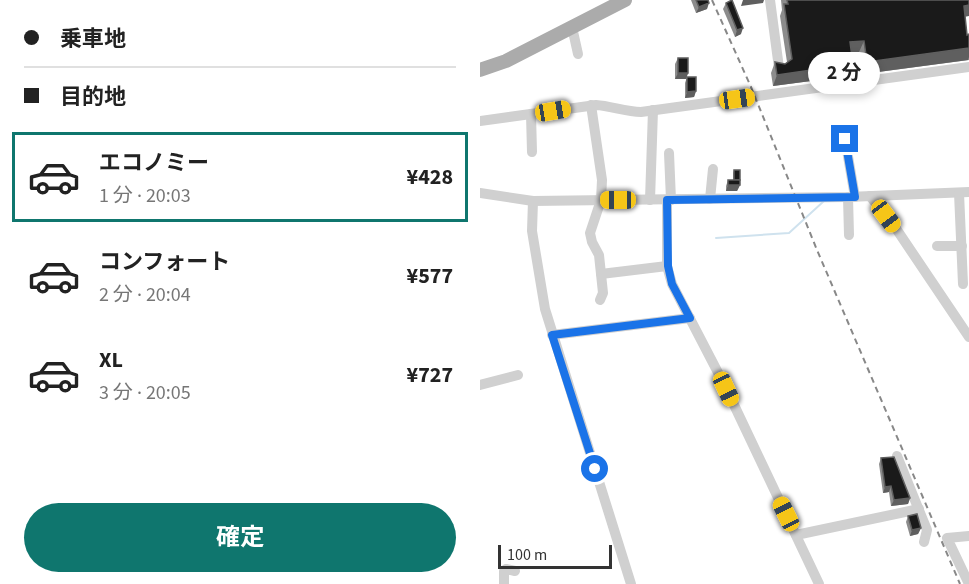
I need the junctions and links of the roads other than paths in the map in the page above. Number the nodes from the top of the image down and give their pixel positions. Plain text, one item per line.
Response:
1 (626, 0) edge
2 (770, 0) edge
3 (572, 27) junction
4 (578, 54) dead end
5 (969, 67) edge
6 (779, 68) edge
7 (480, 70) edge
8 (591, 105) junction
9 (652, 110) junction
10 (531, 114) junction
11 (480, 121) edge
12 (845, 139) dead end
13 (532, 152) dead end
14 (669, 153) dead end
15 (713, 169) dead end
16 (480, 192) edge
17 (964, 192) edge
18 (870, 196) junction
19 (851, 197) junction
20 (710, 199) junction
21 (602, 200) junction
22 (650, 200) junction
23 (669, 200) junction
24 (533, 201) junction
25 (849, 235) dead end
26 (937, 246) dead end
27 (962, 246) junction
28 (668, 266) junction
29 (601, 274) junction
30 (963, 284) dead end
31 (600, 300) dead end
32 (690, 318) junction
33 (552, 335) junction
34 (969, 337) edge
35 (518, 375) dead end
36 (480, 385) edge
37 (897, 456) dead end
38 (919, 509) junction
39 (796, 535) junction
40 (969, 536) edge
41 (924, 542) dead end
42 (515, 571) dead end
43 (504, 584) edge
44 (631, 584) edge
45 (819, 584) edge
46 (969, 584) edge

1 - 3 main road
2 - 6 street
3 - 4 street
3 - 7 main road
5 - 9 street
8 - 9 street
8 - 10 street
8 - 21 street
9 - 22 street
10 - 11 street
10 - 13 street
12 - 19 street
14 - 23 street
15 - 20 street
16 - 24 street
17 - 18 street
17 - 27 street
18 - 19 street
18 - 34 street
19 - 20 street
19 - 25 street
20 - 23 street
21 - 22 street
21 - 24 street
21 - 29 street
22 - 23 street
23 - 28 street
24 - 33 street
26 - 27 street
27 - 30 street
28 - 29 street
28 - 32 street
29 - 31 street
32 - 33 street
32 - 39 street
33 - 44 street
35 - 36 street
37 - 38 street
38 - 39 street
38 - 41 street
39 - 45 street
40 - 46 street
42 - 43 street

